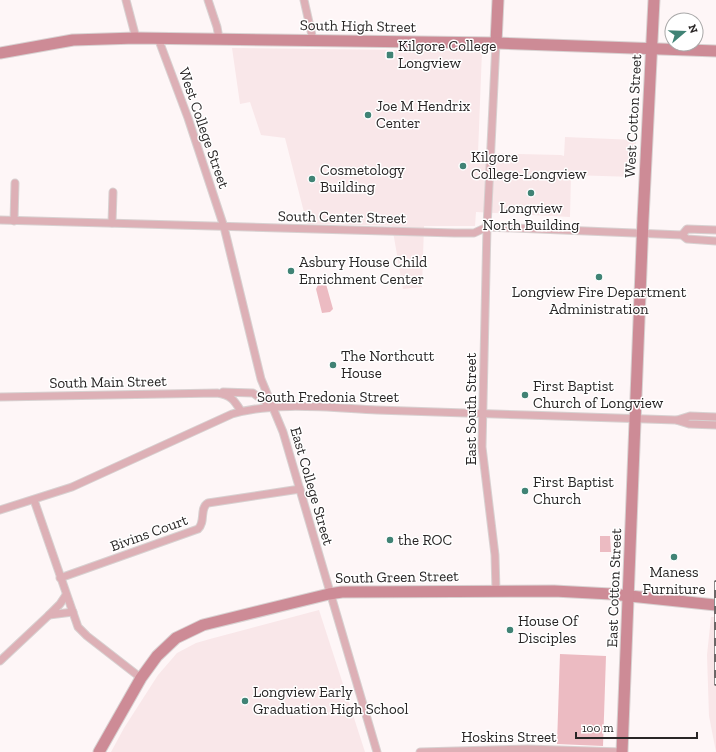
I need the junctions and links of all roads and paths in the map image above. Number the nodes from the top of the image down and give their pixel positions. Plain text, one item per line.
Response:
1 (126, 0) edge
2 (208, 0) edge
3 (304, 0) edge
4 (498, 0) edge
5 (654, 0) edge
6 (136, 38) junction
7 (158, 38) junction
8 (219, 38) junction
9 (313, 40) junction
10 (496, 43) junction
11 (652, 48) junction
12 (716, 51) edge
13 (0, 53) edge
14 (15, 183) dead end
15 (113, 192) dead end
16 (0, 220) edge
17 (14, 221) junction
18 (112, 223) junction
19 (224, 227) junction
20 (487, 228) junction
21 (716, 230) edge
22 (642, 234) junction
23 (682, 235) junction
24 (716, 242) edge
25 (217, 393) junction
26 (0, 397) edge
27 (273, 408) junction
28 (241, 412) junction
29 (482, 413) junction
30 (716, 417) edge
31 (636, 419) junction
32 (676, 420) junction
33 (716, 425) edge
34 (300, 489) junction
35 (34, 500) junction
36 (0, 510) edge
37 (60, 578) junction
38 (496, 590) junction
39 (66, 594) junction
40 (329, 594) junction
41 (630, 596) junction
42 (716, 605) edge
43 (73, 612) junction
44 (49, 615) junction
45 (0, 661) edge
46 (141, 678) junction
47 (99, 752) edge
48 (377, 752) edge
49 (420, 752) edge
50 (622, 752) edge

1 - 6 street
2 - 8 street
3 - 9 street
4 - 10 main road
5 - 11 main road, West Cotton Street
6 - 7 main road, South High Street
6 - 13 main road, South High Street
7 - 8 main road, South High Street
7 - 19 street, West College Street
8 - 9 main road, South High Street
9 - 10 main road, South High Street
10 - 11 main road, South High Street
10 - 20 street, East South Street
11 - 12 main road, South High Street
11 - 22 main road, West Cotton Street
14 - 17 street
15 - 18 street
16 - 17 street, South Center Street
17 - 18 street, South Center Street
18 - 19 street, South Center Street
19 - 20 street, South Center Street
19 - 27 street, East College Street
20 - 22 street, South Center Street
20 - 29 street, East South Street
21 - 23 street, South Center Street
22 - 23 street, South Center Street
22 - 31 main road, East Cotton Street
23 - 24 street, South Center Street
25 - 26 street, South Main Street
25 - 27 street, South Main Street
25 - 28 street, South Main Street
27 - 28 street, South Fredonia Street
27 - 29 street, South Fredonia Street
27 - 34 street, East College Street
28 - 35 street, South Fredonia Street
29 - 31 street, South Fredonia Street
29 - 38 street, East South Street
30 - 32 street, South Fredonia Street
31 - 32 street, South Fredonia Street
31 - 41 main road, East Cotton Street
32 - 33 street, South Fredonia Street
34 - 37 street, Bivins Court
34 - 40 street, East College Street
35 - 36 street, South Fredonia Street
35 - 37 street
37 - 39 street
38 - 40 main road, South Green Street
38 - 41 main road, South Green Street
39 - 43 street
39 - 44 street
40 - 46 main road, South Green Street
40 - 48 street, East College Street
41 - 42 main road, South Green Street
41 - 50 main road, East Cotton Street
43 - 44 street
43 - 46 street
44 - 45 street
46 - 47 main road, South Green Street
49 - 50 street, Hoskins Street

